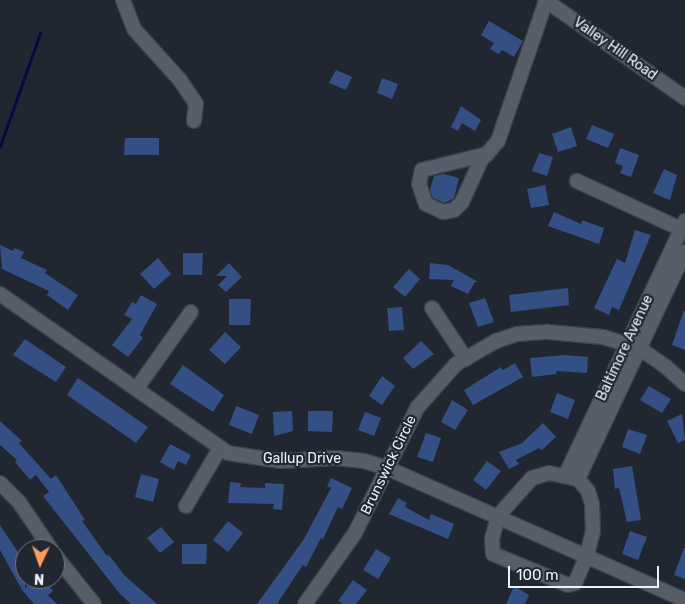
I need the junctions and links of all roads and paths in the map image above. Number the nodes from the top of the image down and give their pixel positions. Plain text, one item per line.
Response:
1 (122, 0) edge
2 (546, 1) edge
3 (685, 98) edge
4 (194, 122) dead end
5 (487, 154) junction
6 (577, 181) dead end
7 (684, 227) edge
8 (685, 252) edge
9 (0, 294) edge
10 (432, 308) dead end
11 (191, 312) dead end
12 (633, 347) junction
13 (466, 359) junction
14 (685, 384) edge
15 (137, 388) junction
16 (220, 448) junction
17 (387, 468) junction
18 (572, 477) junction
19 (0, 483) edge
20 (186, 506) dead end
21 (498, 516) junction
22 (44, 539) edge
23 (588, 556) junction
24 (65, 568) edge
25 (685, 600) edge
26 (94, 604) edge
27 (305, 604) edge

1 - 4 street
2 - 3 street, Valley Hill Road
2 - 5 street
5 - 5 street
6 - 7 street
7 - 12 street, Baltimore Avenue
8 - 12 street, Baltimore Avenue
9 - 15 street, Gallup Drive
10 - 13 street
11 - 15 street
12 - 13 street, Brunswick Circle
12 - 14 street, Brunswick Circle
12 - 18 street, Baltimore Avenue
13 - 17 street, Brunswick Circle
15 - 16 street, Gallup Drive
16 - 17 street, Gallup Drive
16 - 20 street
17 - 21 street, Gallup Drive
17 - 27 street, Brunswick Circle
18 - 21 street
18 - 23 street
19 - 22 street
21 - 23 street, Gallup Drive
21 - 23 street
23 - 25 street, Gallup Drive
24 - 26 street

